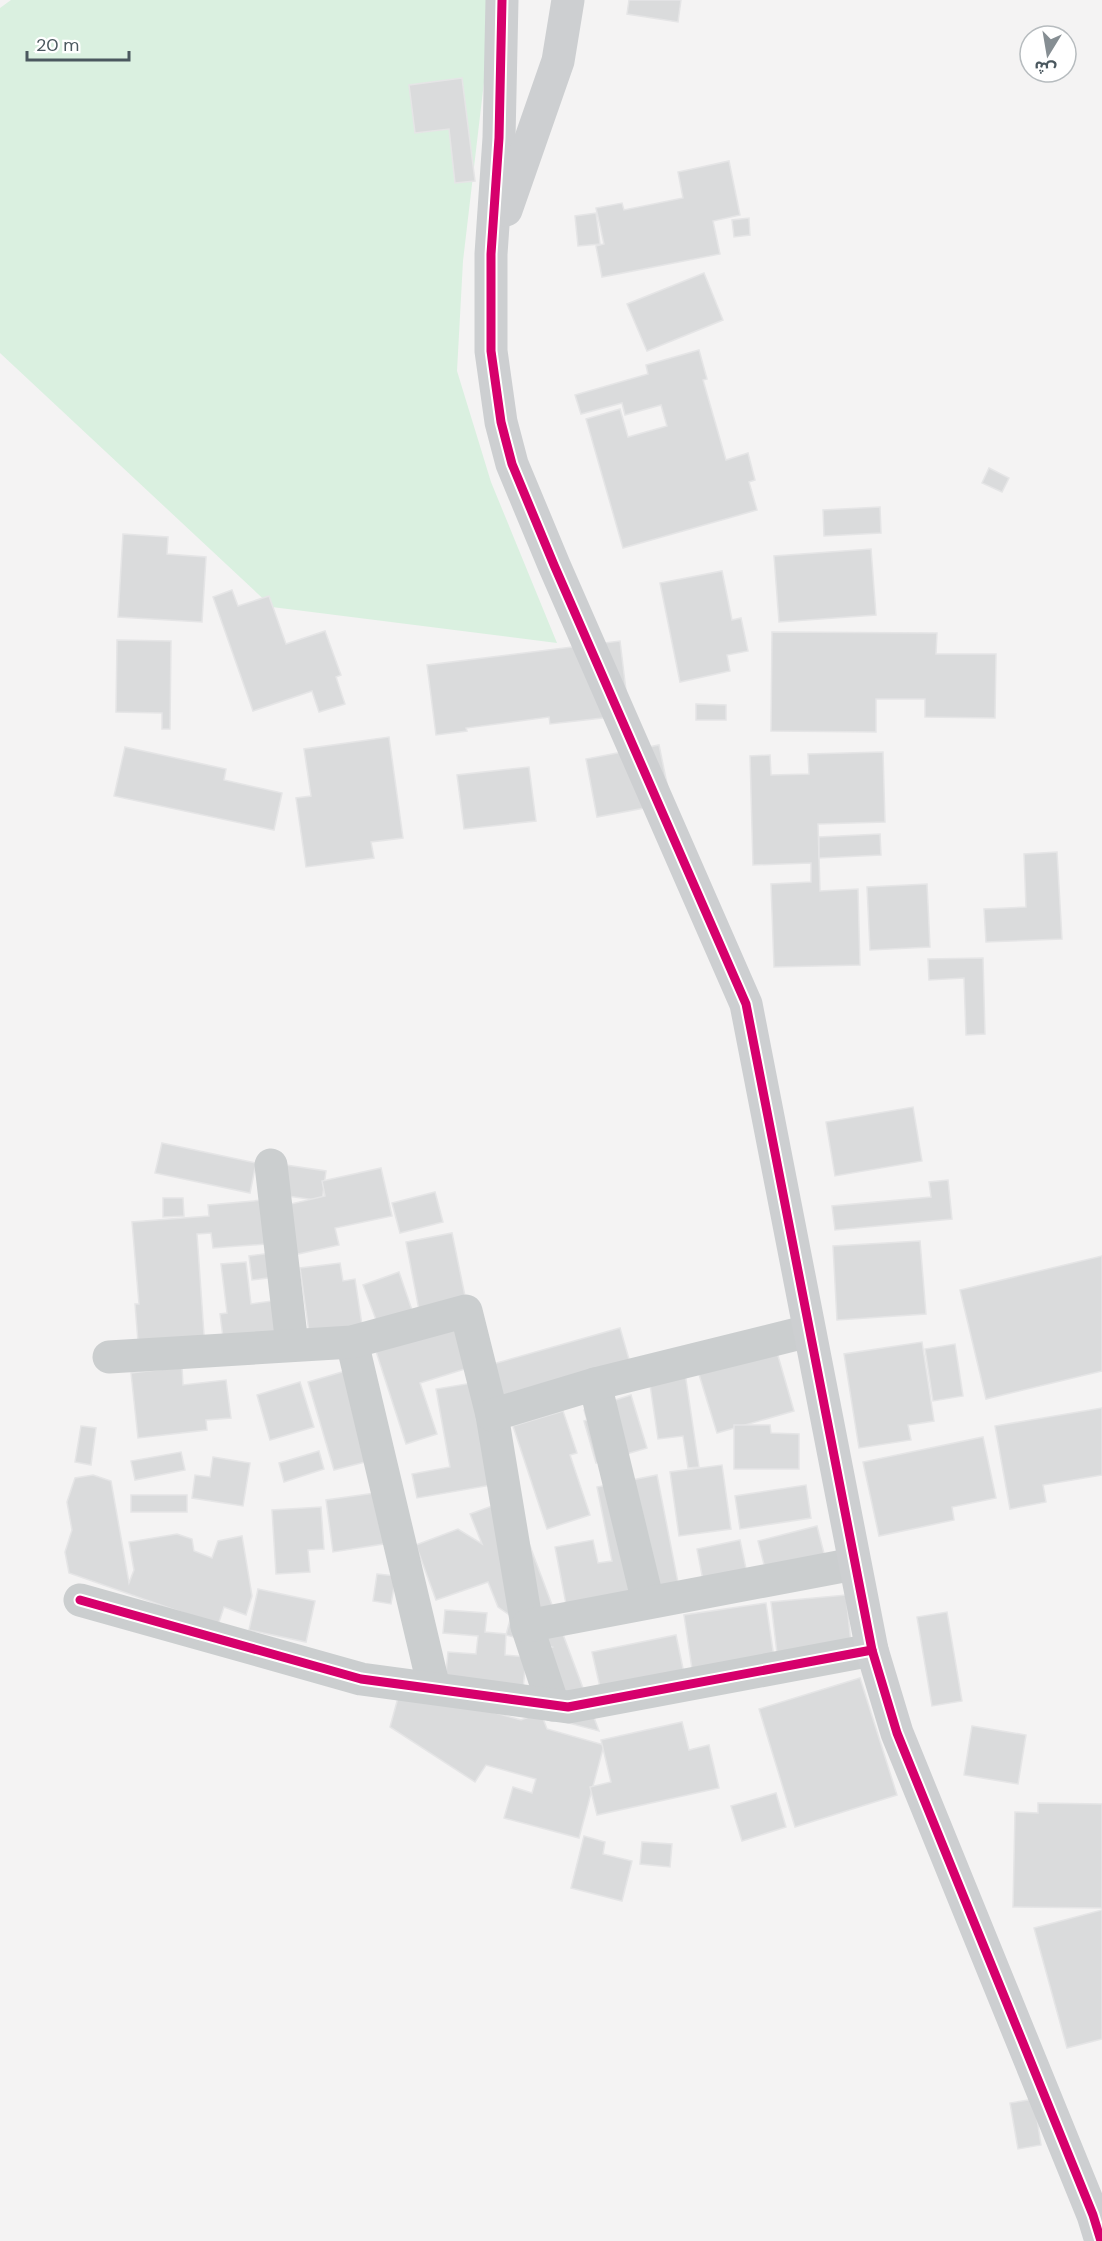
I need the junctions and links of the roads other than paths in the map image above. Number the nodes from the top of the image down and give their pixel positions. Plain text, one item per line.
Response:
1 (502, 0) edge
2 (568, 0) edge
3 (491, 254) junction
4 (271, 1165) dead end
5 (809, 1331) junction
6 (352, 1342) junction
7 (292, 1345) junction
8 (109, 1357) dead end
9 (595, 1384) junction
10 (492, 1415) junction
11 (854, 1564) junction
12 (80, 1600) dead end
13 (648, 1602) junction
14 (527, 1626) junction
15 (872, 1650) junction
16 (434, 1688) junction
17 (553, 1706) junction
18 (1101, 2241) edge

1 - 3 street
2 - 3 street
3 - 5 street
4 - 7 street
5 - 9 street
5 - 11 street
6 - 7 street
6 - 10 street
6 - 16 street
7 - 8 street
9 - 10 street
9 - 13 street
10 - 14 street
11 - 13 street
11 - 15 street
12 - 16 street
13 - 14 street
14 - 17 street
15 - 17 street
15 - 18 street
16 - 17 street

